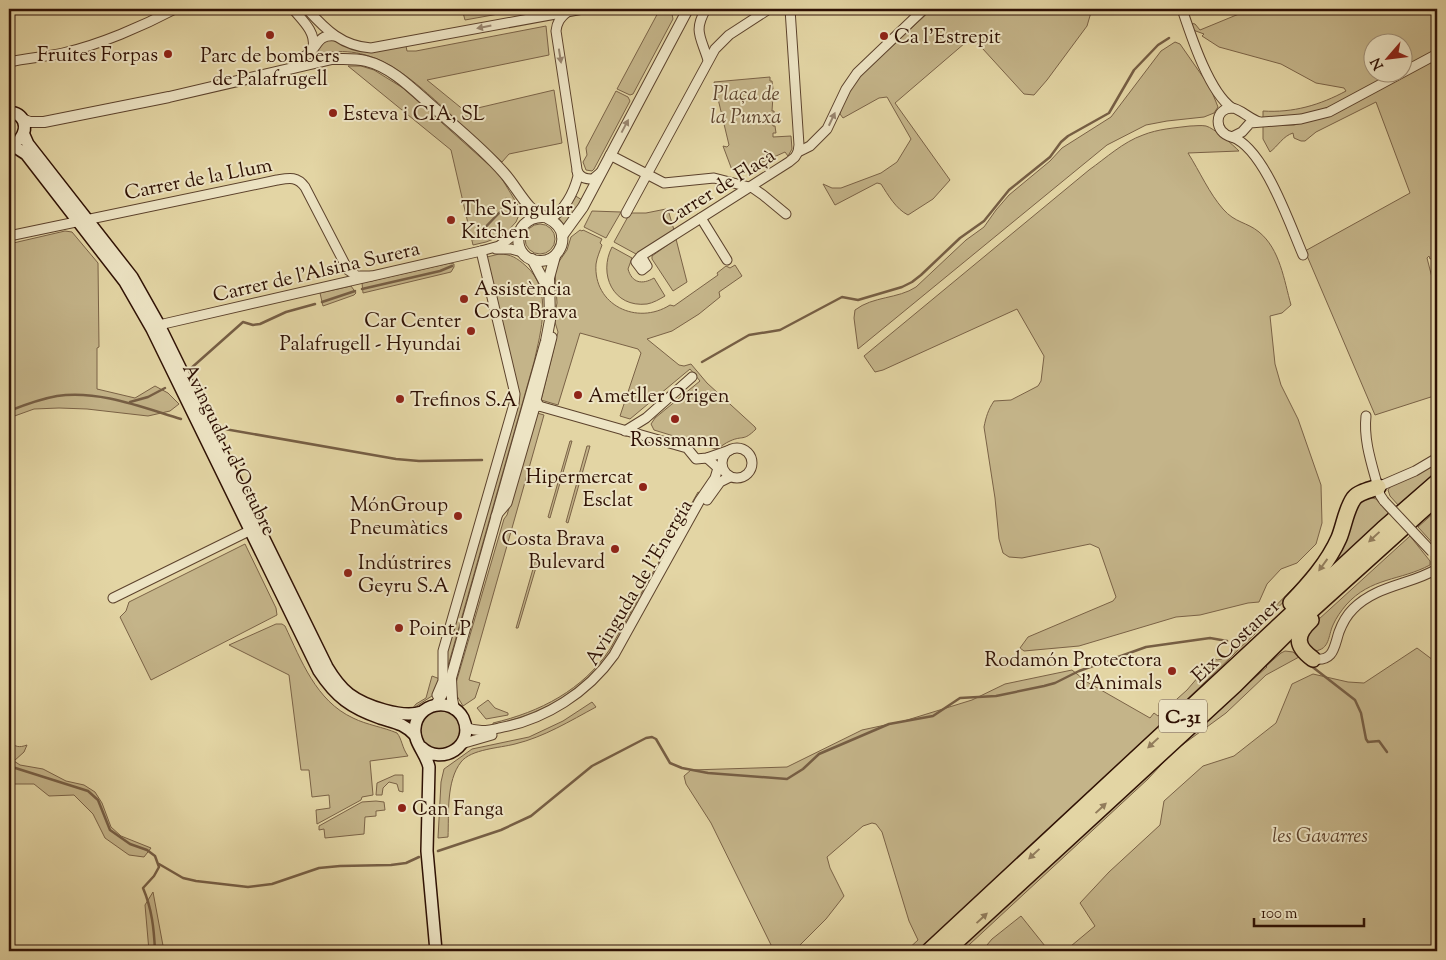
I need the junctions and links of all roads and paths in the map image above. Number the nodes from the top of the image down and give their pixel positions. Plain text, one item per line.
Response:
1 (175, 9) edge
2 (307, 9) edge
3 (583, 9) edge
4 (680, 9) edge
5 (688, 9) edge
6 (706, 9) edge
7 (770, 9) edge
8 (790, 9) edge
9 (924, 9) edge
10 (1182, 9) edge
11 (294, 10) edge
12 (567, 12) junction
13 (678, 26) junction
14 (335, 36) junction
15 (313, 47) junction
16 (1437, 54) edge
17 (708, 60) junction
18 (9, 62) edge
19 (293, 67) junction
20 (1220, 96) junction
21 (1232, 108) junction
22 (14, 112) edge
23 (1222, 112) junction
24 (1244, 115) junction
25 (44, 122) junction
26 (1260, 122) junction
27 (1244, 130) junction
28 (24, 133) junction
29 (1232, 136) junction
30 (9, 143) edge
31 (1248, 147) junction
32 (30, 152) junction
33 (798, 152) junction
34 (610, 155) junction
35 (577, 171) junction
36 (601, 172) junction
37 (647, 174) junction
38 (748, 187) junction
39 (520, 195) junction
40 (626, 213) dead end
41 (786, 214) dead end
42 (545, 218) junction
43 (701, 218) junction
44 (82, 220) junction
45 (521, 228) junction
46 (9, 236) edge
47 (562, 236) junction
48 (481, 251) junction
49 (522, 252) junction
50 (1303, 255) dead end
51 (555, 256) junction
52 (641, 256) dead end
53 (532, 259) junction
54 (727, 260) dead end
55 (346, 266) junction
56 (371, 276) junction
57 (329, 286) junction
58 (549, 292) junction
59 (550, 320) junction
60 (156, 327) junction
61 (692, 378) dead end
62 (539, 406) junction
63 (1366, 416) dead end
64 (646, 418) junction
65 (625, 430) junction
66 (644, 436) junction
67 (658, 440) junction
68 (214, 449) junction
69 (730, 450) junction
70 (707, 458) junction
71 (1437, 458) edge
72 (724, 472) junction
73 (1437, 482) edge
74 (1381, 494) junction
75 (1437, 497) edge
76 (1437, 502) edge
77 (496, 516) junction
78 (250, 531) junction
79 (1435, 555) edge
80 (1437, 569) edge
81 (113, 598) dead end
82 (1313, 659) junction
83 (451, 678) junction
84 (1235, 685) junction
85 (1200, 699) junction
86 (430, 707) junction
87 (454, 709) junction
88 (465, 727) junction
89 (415, 735) junction
90 (461, 744) junction
91 (421, 747) junction
92 (444, 755) junction
93 (429, 780) junction
94 (436, 951) edge
95 (930, 951) edge
96 (946, 951) edge

1 - 18 street
2 - 11 street
2 - 14 street
3 - 12 street
4 - 13 street
5 - 13 street
6 - 17 street
7 - 17 street
8 - 33 street
33 -> 9 street, Carrer de Flaçà
10 - 20 street
11 - 15 street
12 -> 14 street
12 -> 35 street
34 -> 13 street
14 - 15 street
15 - 19 street
16 - 26 street
17 - 37 street
19 - 25 street
19 - 39 street
20 - 21 street
20 - 23 street
21 - 23 street
21 - 24 street
22 - 25 street
22 - 28 main road
23 - 29 street
24 - 26 street
24 - 27 street
25 - 28 street
26 - 27 street
27 - 29 street
27 - 31 street
28 - 30 main road
28 - 32 main road
29 - 31 street
30 - 32 main road
31 - 50 street
32 - 44 main road, Avinguda 1 d'Octubre
33 - 38 street, Carrer de Flaçà
34 - 36 street
34 - 37 street
35 - 36 street
35 - 42 street
36 - 47 street
37 - 38 street
37 - 40 street
38 - 41 street
38 - 43 street, Carrer de Flaçà
39 - 42 street
39 - 45 street
42 - 45 street
42 - 47 street
43 - 52 street, Carrer de Flaçà
43 - 54 street
44 - 46 street, Carrer de la Llum
44 - 55 street, Carrer de la Llum
44 - 60 main road, Avinguda 1 d'Octubre
45 - 48 street, Carrer de l'Alsina Surera
45 - 49 street
47 - 51 street
48 - 49 street, Carrer de l'Alsina Surera
48 - 56 street, Carrer de l'Alsina Surera
48 - 86 street
49 - 53 street
51 - 53 street
51 - 58 street
53 - 58 street
55 - 56 street
55 - 57 street
56 - 57 street, Carrer de l'Alsina Surera
57 - 60 street, Carrer de l'Alsina Surera
58 - 59 street
59 - 62 street
59 - 77 street
60 - 68 main road, Avinguda 1 d'Octubre
61 - 64 street
62 - 65 street
62 - 77 street
63 - 74 street
64 - 65 street
64 - 66 street
64 - 67 street
65 - 66 street
66 - 67 street
67 - 70 street
68 - 78 main road, Avinguda 1 d'Octubre
68 - 86 main road, Avinguda 1 d'Octubre
69 - 70 street
69 - 72 street
69 - 72 street
70 - 72 street
71 - 74 street
72 - 88 street, Avinguda de l'Energia
72 - 90 street, Avinguda de l'Energia
73 -> 85 highway, Eix Costaner / C-31
74 - 79 street, bridge
74 -> 85 highway
75 - 84 highway, Eix Costaner / C-31
76 - 82 highway
77 - 83 street
78 - 81 street
78 - 89 main road, Avinguda 1 d'Octubre
80 - 82 street
82 - 84 highway
83 - 86 street
83 - 87 street
96 -> 84 highway, Eix Costaner / C-31
85 -> 95 highway, Eix Costaner / C-31
86 - 87 main road
86 - 89 main road
87 - 88 main road
88 - 90 main road
89 - 91 main road
90 - 92 main road
91 - 92 main road
91 - 93 main road
92 - 93 main road
93 - 94 main road

